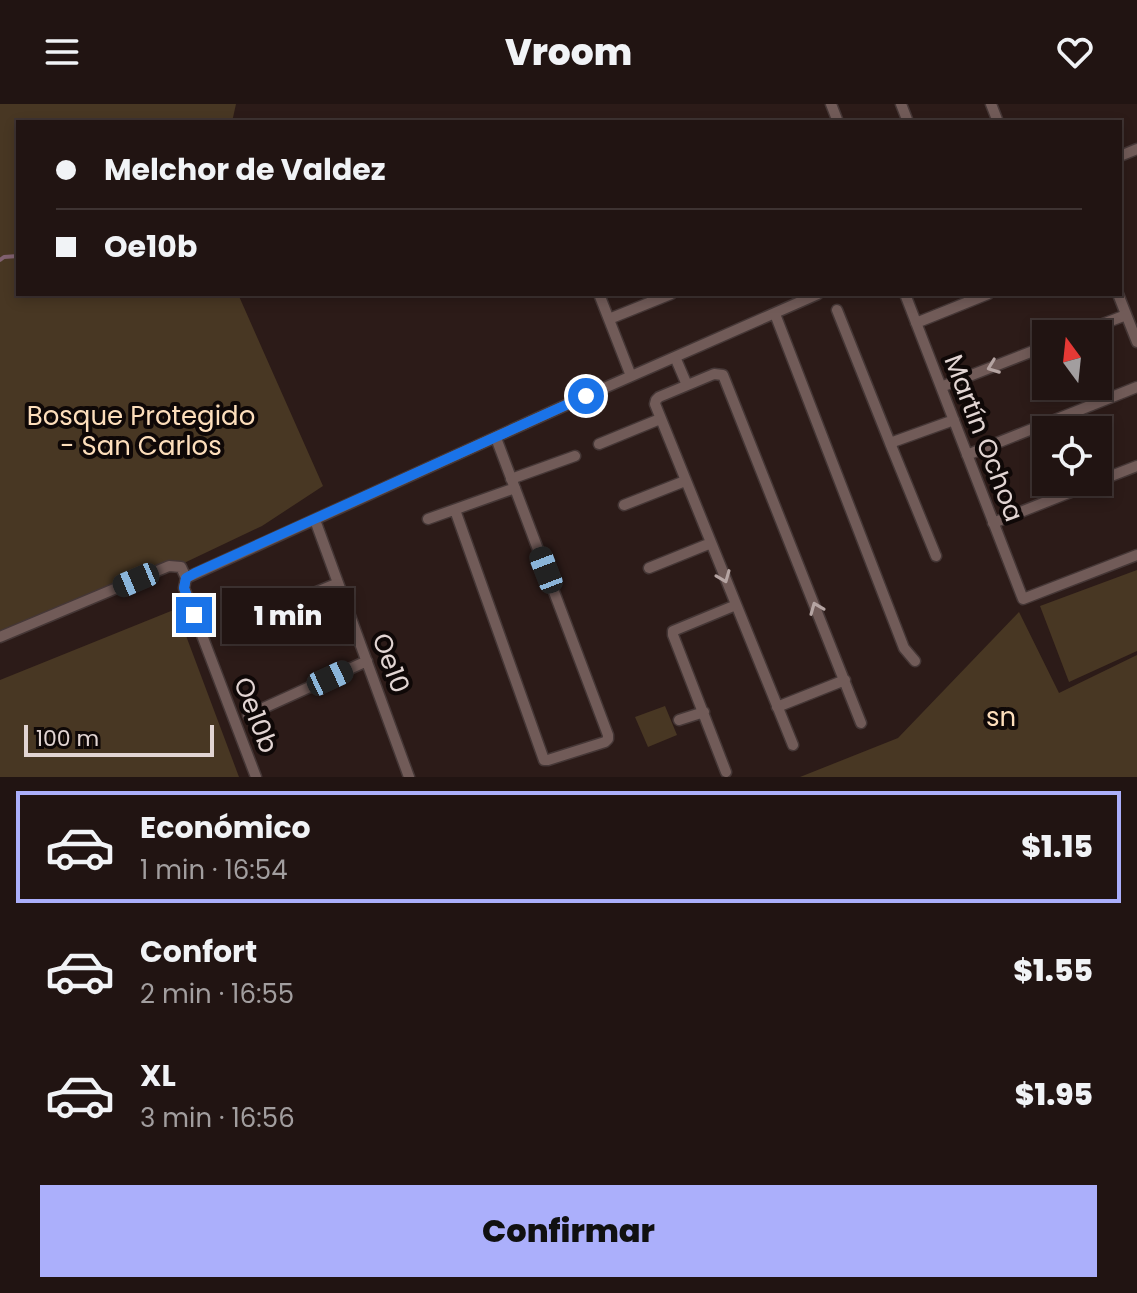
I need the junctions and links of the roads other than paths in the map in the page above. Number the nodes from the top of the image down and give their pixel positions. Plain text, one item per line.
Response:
1 (600, 296) edge
2 (666, 296) edge
3 (814, 296) edge
4 (906, 296) edge
5 (983, 296) edge
6 (1119, 296) edge
7 (837, 310) dead end
8 (775, 314) junction
9 (1126, 315) junction
10 (609, 319) junction
11 (1112, 320) edge
12 (916, 323) junction
13 (1137, 342) edge
14 (1032, 351) edge
15 (675, 357) junction
16 (631, 376) junction
17 (687, 385) junction
18 (941, 387) junction
19 (1137, 387) edge
20 (660, 419) junction
21 (954, 420) junction
22 (496, 438) junction
23 (890, 443) junction
24 (599, 444) dead end
25 (967, 455) junction
26 (575, 456) dead end
27 (1137, 466) edge
28 (1112, 476) edge
29 (685, 481) junction
30 (513, 484) junction
31 (1061, 496) edge
32 (624, 505) dead end
33 (455, 510) junction
34 (428, 519) dead end
35 (315, 520) junction
36 (993, 523) junction
37 (711, 543) junction
38 (1137, 555) edge
39 (936, 556) dead end
40 (649, 568) dead end
41 (186, 578) junction
42 (338, 583) junction
43 (736, 605) junction
44 (261, 615) dead end
45 (0, 637) edge
46 (367, 661) junction
47 (915, 661) dead end
48 (845, 680) junction
49 (777, 707) junction
50 (704, 712) junction
51 (248, 715) dead end
52 (679, 720) dead end
53 (861, 723) dead end
54 (793, 745) dead end
55 (726, 772) dead end
56 (256, 777) edge
57 (409, 777) edge

1 - 10 street
2 - 10 street
3 - 8 street
4 - 12 street, Martín Ochoa
5 - 12 street
6 - 9 street
7 - 23 street
8 - 15 street
8 - 47 street
9 - 11 street
9 - 13 street
10 - 16 street
12 - 18 street, Martín Ochoa
14 -> 18 street
15 - 16 street
15 - 17 street
16 - 22 street
17 - 20 street
48 -> 17 street
18 - 21 street, Martín Ochoa
19 - 25 street
20 - 24 street
20 - 29 street
21 - 23 street
21 - 25 street, Martín Ochoa
22 - 30 street
22 - 35 street
23 - 39 street
25 - 36 street, Martín Ochoa
26 - 30 street
27 - 28 street
29 - 32 street
29 - 37 street
30 - 33 street
30 - 33 street
31 - 36 street
33 - 34 street
35 - 41 street
35 - 42 street, Oe10
36 - 38 street, Martín Ochoa
37 - 40 street
37 -> 43 street
41 - 45 street
41 - 56 street, Oe10b
42 - 44 street
42 - 46 street, Oe10
43 - 49 street
43 - 50 street
46 - 51 street
46 - 57 street, Oe10
48 - 49 street
48 - 53 street
49 - 54 street
50 - 52 street
50 - 55 street

